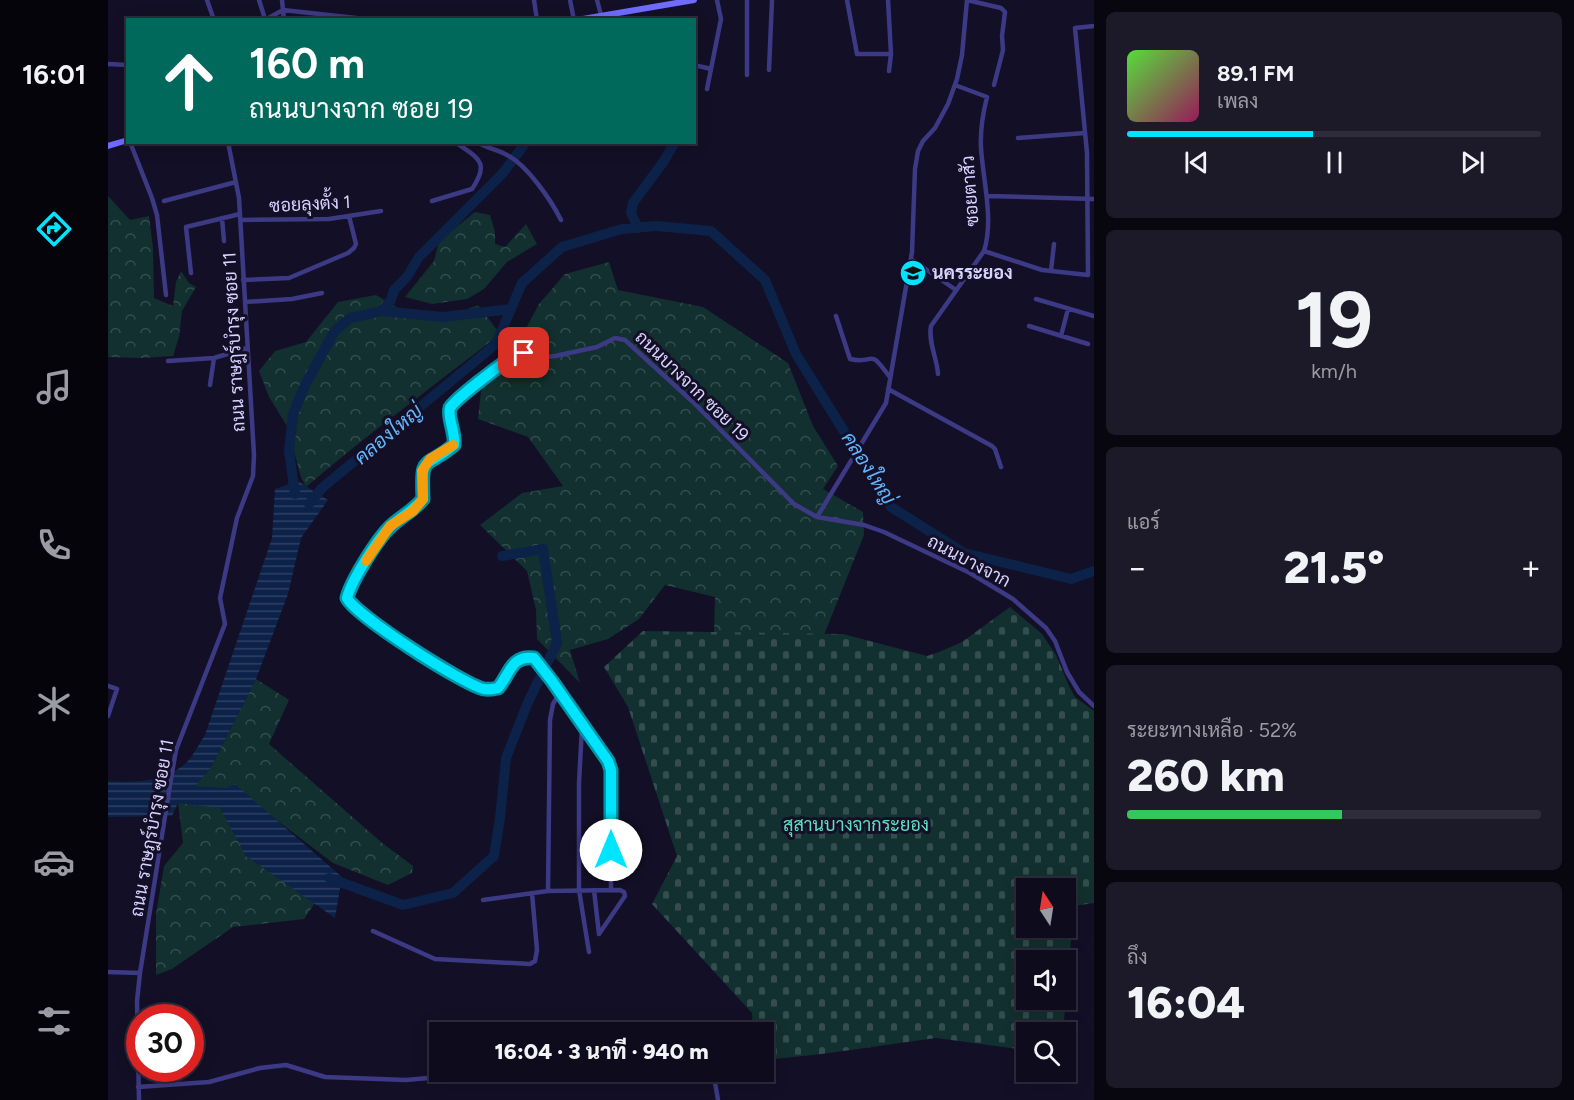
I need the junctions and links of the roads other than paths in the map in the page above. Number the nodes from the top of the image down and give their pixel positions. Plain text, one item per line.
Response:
1 (207, 0) edge
2 (259, 0) edge
3 (282, 0) edge
4 (534, 0) edge
5 (570, 0) edge
6 (597, 0) edge
7 (694, 0) edge
8 (717, 0) edge
9 (747, 0) edge
10 (772, 0) edge
11 (847, 0) edge
12 (888, 0) edge
13 (967, 0) edge
14 (283, 10) junction
15 (601, 15) junction
16 (213, 18) edge
17 (265, 18) edge
18 (267, 18) edge
19 (284, 18) edge
20 (356, 18) edge
21 (537, 18) edge
22 (578, 18) edge
23 (584, 18) edge
24 (1094, 26) edge
25 (891, 54) junction
26 (108, 64) edge
27 (696, 65) edge
28 (126, 66) edge
29 (711, 69) junction
30 (769, 70) dead end
31 (889, 70) dead end
32 (747, 75) dead end
33 (954, 85) junction
34 (994, 85) dead end
35 (707, 89) dead end
36 (1085, 134) junction
37 (1018, 138) dead end
38 (126, 142) edge
39 (130, 144) edge
40 (228, 144) edge
41 (458, 144) edge
42 (482, 144) edge
43 (108, 146) edge
44 (236, 182) junction
45 (987, 196) junction
46 (1094, 199) edge
47 (1086, 200) junction
48 (165, 201) dead end
49 (432, 201) dead end
50 (381, 211) dead end
51 (240, 214) junction
52 (349, 216) junction
53 (222, 218) junction
54 (241, 220) junction
55 (561, 220) dead end
56 (224, 241) dead end
57 (1054, 244) dead end
58 (984, 251) junction
59 (911, 259) junction
60 (1051, 271) junction
61 (191, 273) dead end
62 (243, 280) junction
63 (956, 290) junction
64 (322, 293) dead end
65 (166, 295) dead end
66 (1036, 299) dead end
67 (245, 302) junction
68 (1068, 309) junction
69 (836, 316) dead end
70 (1094, 316) edge
71 (1029, 326) dead end
72 (1061, 336) junction
73 (1088, 344) dead end
74 (247, 348) junction
75 (214, 358) junction
76 (168, 361) dead end
77 (939, 374) dead end
78 (889, 376) junction
79 (210, 385) dead end
80 (888, 389) junction
81 (1001, 468) dead end
82 (817, 517) junction
83 (108, 686) edge
84 (560, 694) junction
85 (1094, 706) edge
86 (108, 716) edge
87 (582, 727) junction
88 (579, 890) junction
89 (594, 890) junction
90 (611, 890) junction
91 (548, 891) junction
92 (532, 893) junction
93 (483, 900) dead end
94 (373, 931) dead end
95 (589, 952) dead end
96 (108, 972) edge
97 (140, 973) junction
98 (429, 1078) edge
99 (715, 1082) edge
100 (138, 1086) junction
101 (139, 1100) edge
102 (718, 1100) edge

1 - 16 street
2 - 17 street
3 - 14 street
4 - 21 street
5 - 22 street
6 - 15 street
7 - 15 street
8 - 29 street
9 - 32 street
10 - 30 street
11 - 25 street
12 - 25 street
13 - 33 street
13 - 34 street
14 - 18 street
14 - 19 street
14 - 20 street
15 - 23 street
24 - 36 street
25 - 31 street
26 - 28 street
27 - 29 street
29 - 35 street
33 - 45 street, ซอยตาสัว
33 - 59 street
36 - 37 street
36 - 47 street
38 - 43 street
39 - 65 street
40 - 44 street, ถนน ราษฎร์บำรุง ซอย 11
41 - 49 street
42 - 55 street
44 - 48 street
44 - 51 street, ถนน ราษฎร์บำรุง ซอย 11
45 - 47 street
45 - 58 street, ซอยตาสัว
46 - 47 street
47 - 60 street
50 - 52 street, ซอยลุงตั้ง 1
51 - 53 street
51 - 54 street, ถนน ราษฎร์บำรุง ซอย 11
52 - 54 street, ซอยลุงตั้ง 1
52 - 62 street
53 - 56 street
53 - 61 street
54 - 62 street, ถนน ราษฎร์บำรุง ซอย 11
57 - 60 street
58 - 60 street
58 - 63 street, ซอยตาสัว
59 - 63 street
59 - 78 street
62 - 67 street, ถนน ราษฎร์บำรุง ซอย 11
63 - 77 street, ซอยตาสัว
64 - 67 street
66 - 68 street
67 - 74 street, ถนน ราษฎร์บำรุง ซอย 11
68 - 70 street
68 - 72 street
69 - 78 street
71 - 72 street
72 - 73 street
74 - 75 street
74 - 97 street, ถนน ราษฎร์บำรุง ซอย 11
75 - 76 street
75 - 79 street
78 - 80 street
80 - 81 street
80 - 82 street
82 - 84 street, ถนนบางจาก ซอย 19
82 - 85 street, ถนนบางจาก
83 - 86 street
84 - 87 street, ถนนบางจาก ซอย 19
84 - 91 street
87 - 88 street
87 - 90 street, ถนนบางจาก ซอย 19
88 - 89 street
88 - 91 street
88 - 95 street
89 - 90 street
89 - 90 street
91 - 92 street
92 - 93 street
92 - 94 street
96 - 97 street
97 - 100 street, ถนน ราษฎร์บำรุง ซอย 11
98 - 100 street
99 - 102 street
100 - 101 street, ถนน ราษฎร์บำรุง ซอย 11

